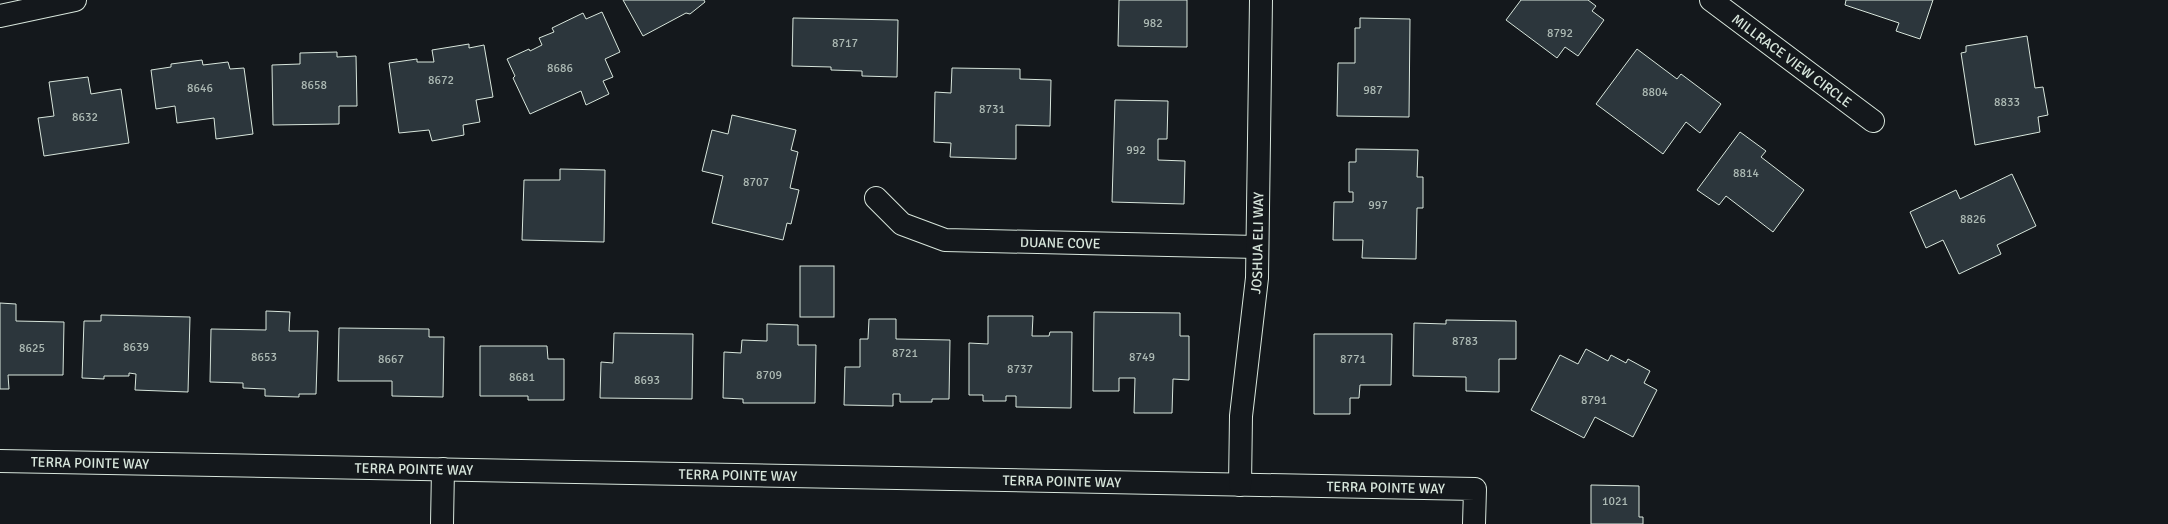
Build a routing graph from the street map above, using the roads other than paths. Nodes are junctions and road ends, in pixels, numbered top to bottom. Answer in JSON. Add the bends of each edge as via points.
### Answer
{"nodes":[{"id":1,"x":75,"y":0,"type":"edge"},
{"id":2,"x":1261,"y":0,"type":"edge"},
{"id":3,"x":1711,"y":0,"type":"edge"},
{"id":4,"x":0,"y":16,"type":"edge"},
{"id":5,"x":1873,"y":121,"type":"dead end"},
{"id":6,"x":876,"y":198,"type":"dead end"},
{"id":7,"x":1257,"y":247,"type":"junction"},
{"id":8,"x":0,"y":461,"type":"edge"},
{"id":9,"x":443,"y":470,"type":"junction"},
{"id":10,"x":1240,"y":485,"type":"junction"},
{"id":11,"x":442,"y":524,"type":"edge"},
{"id":12,"x":1474,"y":524,"type":"edge"}],
"edges":[{"from":1,"to":4,"type":"street"},
{"from":2,"to":7,"type":"street","name":"JOSHUA ELI WAY"},
{"from":3,"to":5,"type":"street","name":"MILLRACE VIEW CIRCLE"},
{"from":6,"to":7,"type":"street","name":"DUANE COVE","via":[[902,224],[945,240]]},
{"from":7,"to":10,"type":"street","name":"JOSHUA ELI WAY","via":[[1257,278],[1241,416]]},
{"from":8,"to":9,"type":"street","name":"TERRA POINTE WAY"},
{"from":9,"to":10,"type":"street","name":"TERRA POINTE WAY"},
{"from":9,"to":11,"type":"street"},
{"from":10,"to":12,"type":"street","name":"TERRA POINTE WAY","via":[[1476,489]]}]}
